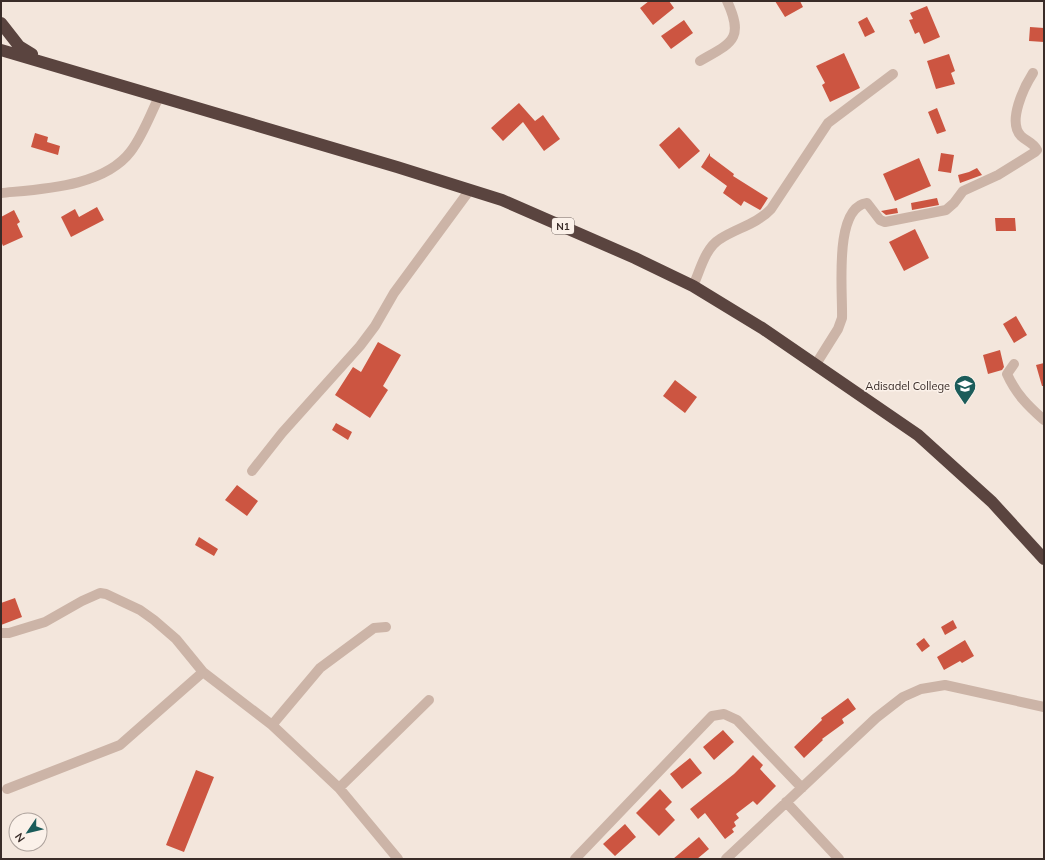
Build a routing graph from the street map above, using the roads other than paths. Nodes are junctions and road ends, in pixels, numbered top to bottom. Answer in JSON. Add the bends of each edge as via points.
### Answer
{"nodes":[{"id":1,"x":727,"y":1,"type":"edge"},
{"id":2,"x":1,"y":23,"type":"edge"},
{"id":3,"x":1,"y":50,"type":"edge"},
{"id":4,"x":41,"y":61,"type":"junction"},
{"id":5,"x":700,"y":61,"type":"dead end"},
{"id":6,"x":1033,"y":73,"type":"dead end"},
{"id":7,"x":893,"y":74,"type":"dead end"},
{"id":8,"x":159,"y":97,"type":"junction"},
{"id":9,"x":470,"y":191,"type":"junction"},
{"id":10,"x":1,"y":193,"type":"edge"},
{"id":11,"x":693,"y":286,"type":"junction"},
{"id":12,"x":816,"y":364,"type":"junction"},
{"id":13,"x":1014,"y":364,"type":"dead end"},
{"id":14,"x":1044,"y":420,"type":"edge"},
{"id":15,"x":252,"y":471,"type":"dead end"},
{"id":16,"x":1044,"y":559,"type":"edge"},
{"id":17,"x":386,"y":627,"type":"dead end"},
{"id":18,"x":1,"y":633,"type":"edge"},
{"id":19,"x":203,"y":672,"type":"junction"},
{"id":20,"x":429,"y":700,"type":"dead end"},
{"id":21,"x":1044,"y":706,"type":"edge"},
{"id":22,"x":272,"y":725,"type":"junction"},
{"id":23,"x":339,"y":788,"type":"junction"},
{"id":24,"x":802,"y":788,"type":"junction"},
{"id":25,"x":7,"y":789,"type":"dead end"},
{"id":26,"x":786,"y":802,"type":"junction"},
{"id":27,"x":398,"y":859,"type":"edge"},
{"id":28,"x":575,"y":859,"type":"edge"},
{"id":29,"x":726,"y":859,"type":"edge"},
{"id":30,"x":839,"y":859,"type":"edge"}],
"edges":[{"from":1,"to":5,"type":"street","via":[[735,20],[734,36],[726,46]]},
{"from":2,"to":4,"type":"highway","via":[[19,46]]},
{"from":3,"to":4,"type":"highway","number":"N1"},
{"from":4,"to":8,"type":"highway","number":"N1"},
{"from":6,"to":12,"type":"street","via":[[1015,116],[1015,126],[1020,136],[1036,146],[1035,152],[998,175],[963,191],[946,210],[885,222],[880,220],[867,203],[855,208],[844,233],[842,318]]},
{"from":7,"to":11,"type":"street","via":[[828,123],[771,209],[758,220],[720,239],[709,250]]},
{"from":8,"to":9,"type":"highway","number":"N1","via":[[398,167]]},
{"from":8,"to":10,"type":"street","via":[[130,152],[110,169],[83,182]]},
{"from":9,"to":11,"type":"highway","number":"N1","via":[[502,200],[550,220]]},
{"from":9,"to":15,"type":"street","via":[[394,292],[375,326],[360,346],[282,433]]},
{"from":11,"to":12,"type":"highway","number":"N1"},
{"from":12,"to":16,"type":"highway","number":"N1","via":[[918,435],[992,502]]},
{"from":13,"to":14,"type":"street","via":[[1007,374],[1012,385],[1022,400]]},
{"from":17,"to":22,"type":"street","via":[[374,628],[320,668]]},
{"from":18,"to":19,"type":"street","via":[[45,622],[87,598],[100,593],[106,594],[140,610],[154,620],[176,640]]},
{"from":19,"to":22,"type":"street"},
{"from":19,"to":25,"type":"street","via":[[120,744]]},
{"from":20,"to":23,"type":"street"},
{"from":21,"to":24,"type":"street","via":[[945,685],[921,689],[903,697],[876,718]]},
{"from":22,"to":23,"type":"street"},
{"from":23,"to":27,"type":"street"},
{"from":24,"to":26,"type":"street"},
{"from":24,"to":28,"type":"street","via":[[737,720],[724,714],[712,716]]},
{"from":26,"to":29,"type":"street"},
{"from":26,"to":30,"type":"street"}]}
